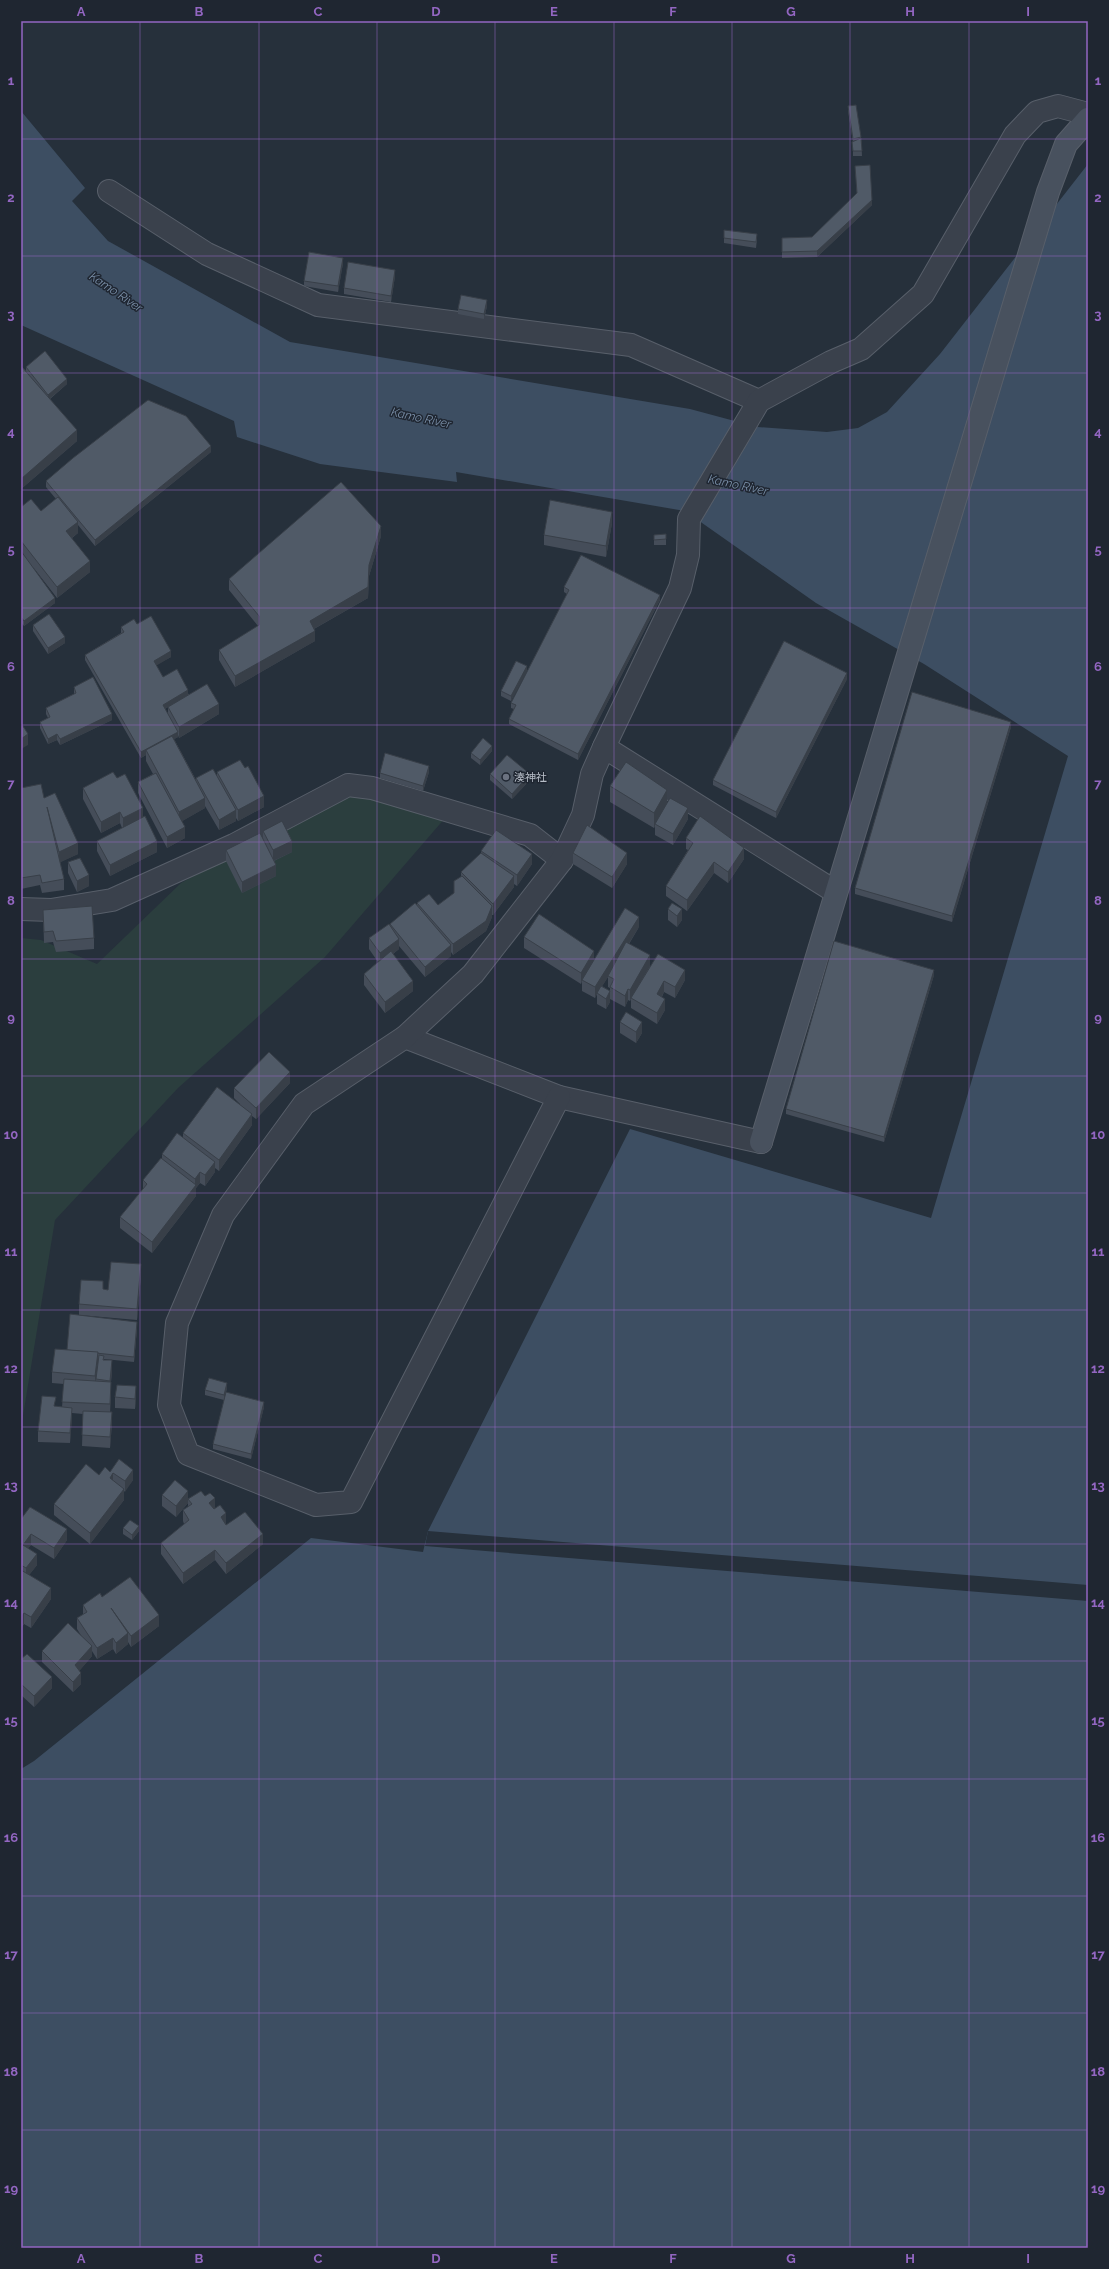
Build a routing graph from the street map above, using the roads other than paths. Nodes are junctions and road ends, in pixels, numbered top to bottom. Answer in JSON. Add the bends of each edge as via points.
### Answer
{"nodes":[{"id":1,"x":1088,"y":114,"type":"edge"},
{"id":2,"x":1088,"y":119,"type":"edge"},
{"id":3,"x":109,"y":191,"type":"dead end"},
{"id":4,"x":759,"y":401,"type":"junction"},
{"id":5,"x":604,"y":747,"type":"junction"},
{"id":6,"x":562,"y":860,"type":"junction"},
{"id":7,"x":834,"y":891,"type":"junction"},
{"id":8,"x":21,"y":909,"type":"edge"},
{"id":9,"x":405,"y":1037,"type":"junction"},
{"id":10,"x":559,"y":1097,"type":"junction"}],
"edges":[{"from":1,"to":4,"type":"street","via":[[1058,106],[1037,112],[1015,134],[923,294],[861,350],[831,362]]},
{"from":2,"to":7,"type":"street","via":[[1066,144],[1048,192]]},
{"from":3,"to":4,"type":"street","via":[[207,254],[318,305],[631,345]]},
{"from":4,"to":5,"type":"street","via":[[689,519],[688,555],[680,588]]},
{"from":5,"to":6,"type":"street","via":[[592,774],[582,815]]},
{"from":5,"to":7,"type":"street"},
{"from":6,"to":8,"type":"street","via":[[530,835],[372,788],[348,785],[234,845],[112,900],[51,910]]},
{"from":6,"to":9,"type":"street","via":[[474,974]]},
{"from":7,"to":10,"type":"street","via":[[761,1142]]},
{"from":9,"to":10,"type":"street"},
{"from":9,"to":10,"type":"street","via":[[304,1104],[223,1215],[177,1323],[169,1405],[188,1454],[316,1506],[351,1502]]}]}
